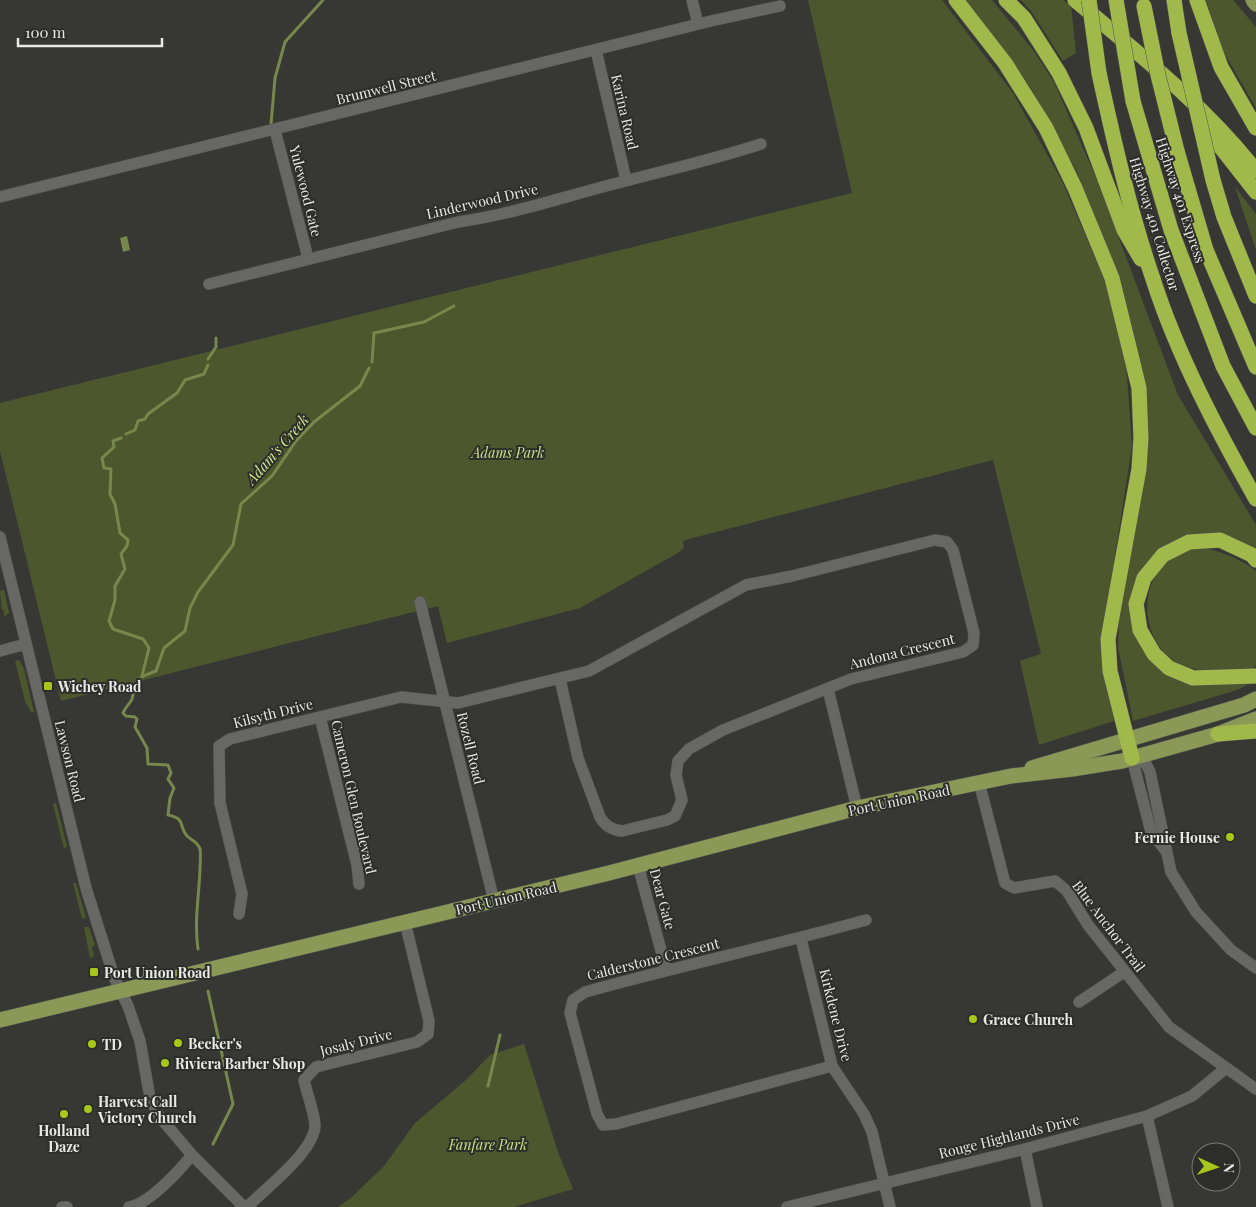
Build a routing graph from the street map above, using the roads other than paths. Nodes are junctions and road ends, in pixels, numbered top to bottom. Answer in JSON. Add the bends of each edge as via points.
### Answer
{"nodes":[{"id":1,"x":692,"y":0,"type":"edge"},
{"id":2,"x":956,"y":0,"type":"edge"},
{"id":3,"x":1006,"y":0,"type":"edge"},
{"id":4,"x":1076,"y":0,"type":"edge"},
{"id":5,"x":1089,"y":0,"type":"edge"},
{"id":6,"x":1116,"y":0,"type":"edge"},
{"id":7,"x":1174,"y":0,"type":"edge"},
{"id":8,"x":1197,"y":0,"type":"edge"},
{"id":9,"x":1253,"y":0,"type":"edge"},
{"id":10,"x":1144,"y":3,"type":"edge"},
{"id":11,"x":1256,"y":4,"type":"edge"},
{"id":12,"x":780,"y":6,"type":"dead end"},
{"id":13,"x":698,"y":24,"type":"junction"},
{"id":14,"x":596,"y":50,"type":"junction"},
{"id":15,"x":1164,"y":76,"type":"junction"},
{"id":16,"x":1256,"y":128,"type":"edge"},
{"id":17,"x":275,"y":130,"type":"junction"},
{"id":18,"x":761,"y":144,"type":"dead end"},
{"id":19,"x":1256,"y":170,"type":"edge"},
{"id":20,"x":626,"y":180,"type":"junction"},
{"id":21,"x":1256,"y":192,"type":"edge"},
{"id":22,"x":0,"y":197,"type":"edge"},
{"id":23,"x":308,"y":258,"type":"junction"},
{"id":24,"x":1153,"y":280,"type":"junction"},
{"id":25,"x":209,"y":284,"type":"dead end"},
{"id":26,"x":1256,"y":296,"type":"edge"},
{"id":27,"x":1256,"y":367,"type":"edge"},
{"id":28,"x":1256,"y":428,"type":"edge"},
{"id":29,"x":1256,"y":499,"type":"edge"},
{"id":30,"x":0,"y":537,"type":"edge"},
{"id":31,"x":1256,"y":560,"type":"edge"},
{"id":32,"x":420,"y":602,"type":"dead end"},
{"id":33,"x":26,"y":644,"type":"junction"},
{"id":34,"x":0,"y":650,"type":"edge"},
{"id":35,"x":1256,"y":676,"type":"edge"},
{"id":36,"x":560,"y":679,"type":"junction"},
{"id":37,"x":828,"y":689,"type":"junction"},
{"id":38,"x":1256,"y":699,"type":"edge"},
{"id":39,"x":445,"y":702,"type":"junction"},
{"id":40,"x":320,"y":716,"type":"junction"},
{"id":41,"x":1256,"y":719,"type":"edge"},
{"id":42,"x":1256,"y":731,"type":"edge"},
{"id":43,"x":1218,"y":734,"type":"junction"},
{"id":44,"x":1126,"y":739,"type":"junction"},
{"id":45,"x":1132,"y":758,"type":"junction"},
{"id":46,"x":1012,"y":776,"type":"junction"},
{"id":47,"x":979,"y":782,"type":"junction"},
{"id":48,"x":857,"y":808,"type":"junction"},
{"id":49,"x":638,"y":865,"type":"junction"},
{"id":50,"x":358,"y":884,"type":"dead end"},
{"id":51,"x":494,"y":901,"type":"junction"},
{"id":52,"x":239,"y":914,"type":"dead end"},
{"id":53,"x":866,"y":920,"type":"dead end"},
{"id":54,"x":405,"y":922,"type":"junction"},
{"id":55,"x":801,"y":938,"type":"junction"},
{"id":56,"x":1256,"y":968,"type":"edge"},
{"id":57,"x":666,"y":969,"type":"junction"},
{"id":58,"x":1124,"y":972,"type":"junction"},
{"id":59,"x":121,"y":990,"type":"junction"},
{"id":60,"x":1079,"y":1002,"type":"dead end"},
{"id":61,"x":0,"y":1020,"type":"edge"},
{"id":62,"x":832,"y":1066,"type":"junction"},
{"id":63,"x":1226,"y":1068,"type":"junction"},
{"id":64,"x":1256,"y":1089,"type":"edge"},
{"id":65,"x":1147,"y":1116,"type":"junction"},
{"id":66,"x":1025,"y":1149,"type":"junction"},
{"id":67,"x":192,"y":1155,"type":"junction"},
{"id":68,"x":884,"y":1183,"type":"junction"},
{"id":69,"x":62,"y":1207,"type":"edge"},
{"id":70,"x":67,"y":1207,"type":"edge"},
{"id":71,"x":129,"y":1207,"type":"edge"},
{"id":72,"x":245,"y":1207,"type":"edge"},
{"id":73,"x":788,"y":1207,"type":"edge"},
{"id":74,"x":890,"y":1207,"type":"edge"},
{"id":75,"x":1037,"y":1207,"type":"edge"},
{"id":76,"x":1168,"y":1207,"type":"edge"}],
"edges":[{"from":1,"to":13,"type":"street"},
{"from":2,"to":44,"type":"highway","via":[[1005,64],[1046,128],[1075,188],[1112,278],[1139,388],[1139,469],[1108,639],[1110,671]]},
{"from":3,"to":24,"type":"highway","via":[[1024,18],[1058,73],[1086,128],[1124,230]]},
{"from":4,"to":15,"type":"highway"},
{"from":5,"to":24,"type":"highway","name":"Highway 401 Collector","bridge":true,"via":[[1098,73],[1114,144]]},
{"from":6,"to":28,"type":"highway","name":"Highway 401 Express","bridge":true,"via":[[1134,101],[1171,230],[1224,366]]},
{"from":7,"to":26,"type":"highway","bridge":true,"via":[[1213,180],[1224,217]]},
{"from":8,"to":16,"type":"highway","via":[[1221,67]]},
{"from":9,"to":11,"type":"main road"},
{"from":10,"to":27,"type":"highway","name":"Highway 401 Express","bridge":true,"via":[[1177,151],[1206,250]]},
{"from":12,"to":13,"type":"street","name":"Brumwell Street"},
{"from":13,"to":14,"type":"street","name":"Brumwell Street"},
{"from":14,"to":17,"type":"street","name":"Brumwell Street"},
{"from":14,"to":20,"type":"street","name":"Karina Road"},
{"from":15,"to":19,"type":"highway","via":[[1230,139]]},
{"from":15,"to":21,"type":"highway"},
{"from":17,"to":22,"type":"street","name":"Brumwell Street"},
{"from":17,"to":23,"type":"street","name":"Yulewood Gate"},
{"from":18,"to":20,"type":"street","name":"Linderwood Drive","via":[[711,160]]},
{"from":20,"to":23,"type":"street","name":"Linderwood Drive","via":[[485,218]]},
{"from":23,"to":25,"type":"street","name":"Linderwood Drive"},
{"from":24,"to":29,"type":"highway","name":"Highway 401 Collector","via":[[1216,429]]},
{"from":30,"to":33,"type":"street","name":"Lawson Road"},
{"from":31,"to":35,"type":"highway","via":[[1220,540],[1189,542],[1164,555],[1144,578],[1136,604],[1140,630],[1154,654],[1169,668],[1194,678]]},
{"from":32,"to":39,"type":"street","name":"Rozell Road"},
{"from":33,"to":34,"type":"street"},
{"from":33,"to":59,"type":"street","name":"Lawson Road","via":[[86,888]]},
{"from":36,"to":37,"type":"street","name":"Andona Crescent","via":[[578,758],[600,818],[615,830],[622,831],[675,816],[682,800],[676,775],[678,761],[689,749],[723,730]]},
{"from":36,"to":37,"type":"street","name":"Andona Crescent","via":[[594,670],[746,585],[935,540],[947,542],[954,550],[974,633],[973,645],[963,652],[850,679]]},
{"from":36,"to":39,"type":"street","name":"Andona Crescent","via":[[458,703]]},
{"from":37,"to":48,"type":"street"},
{"from":38,"to":44,"type":"main road","name":"Port Union Road"},
{"from":39,"to":40,"type":"street","name":"Kilsyth Drive","via":[[401,696]]},
{"from":39,"to":51,"type":"street","name":"Rozell Road"},
{"from":40,"to":50,"type":"street","name":"Cameron Glen Boulevard","via":[[357,865]]},
{"from":40,"to":52,"type":"street","name":"Kilsyth Drive","via":[[230,739],[219,746],[220,803],[242,894]]},
{"from":41,"to":43,"type":"main road","name":"Port Union Road"},
{"from":42,"to":43,"type":"highway"},
{"from":43,"to":45,"type":"main road","name":"Port Union Road"},
{"from":44,"to":45,"type":"highway"},
{"from":44,"to":46,"type":"main road","name":"Port Union Road","via":[[1055,759]]},
{"from":45,"to":46,"type":"main road","name":"Port Union Road","via":[[1072,770]]},
{"from":45,"to":56,"type":"street","via":[[1151,832],[1166,851],[1171,872],[1196,912],[1231,950]]},
{"from":46,"to":47,"type":"main road","name":"Port Union Road"},
{"from":47,"to":48,"type":"main road","name":"Port Union Road"},
{"from":47,"to":58,"type":"street","name":"Blue Anchor Trail","via":[[1004,883],[1014,888],[1055,882],[1067,891]]},
{"from":48,"to":49,"type":"main road","name":"Port Union Road"},
{"from":49,"to":51,"type":"main road","name":"Port Union Road"},
{"from":49,"to":57,"type":"street","name":"Dear Gate"},
{"from":51,"to":54,"type":"main road","name":"Port Union Road"},
{"from":53,"to":55,"type":"street","name":"Calderstone Crescent"},
{"from":54,"to":59,"type":"main road","name":"Port Union Road"},
{"from":54,"to":72,"type":"street","name":"Josaly Drive","via":[[429,1021],[428,1034],[417,1042],[316,1067],[304,1080],[315,1124],[314,1138]]},
{"from":55,"to":57,"type":"street","name":"Calderstone Crescent"},
{"from":55,"to":62,"type":"street","name":"Kirkdene Drive"},
{"from":57,"to":62,"type":"street","name":"Calderstone Crescent","via":[[584,992],[573,1000],[570,1013],[597,1114],[603,1124],[616,1124]]},
{"from":58,"to":60,"type":"street"},
{"from":58,"to":63,"type":"street","name":"Blue Anchor Trail","via":[[1169,1027]]},
{"from":59,"to":61,"type":"main road","name":"Port Union Road"},
{"from":59,"to":67,"type":"street","name":"Lawson Road","via":[[140,1041],[150,1098],[159,1116]]},
{"from":62,"to":68,"type":"street","name":"Kirkdene Drive","via":[[864,1114],[872,1132]]},
{"from":63,"to":64,"type":"street","name":"Blue Anchor Trail"},
{"from":63,"to":65,"type":"street","name":"Rouge Highlands Drive","via":[[1192,1096]]},
{"from":65,"to":66,"type":"street","name":"Rouge Highlands Drive"},
{"from":65,"to":76,"type":"street"},
{"from":66,"to":68,"type":"street","name":"Rouge Highlands Drive"},
{"from":66,"to":75,"type":"street"},
{"from":67,"to":71,"type":"street","via":[[158,1190]]},
{"from":67,"to":72,"type":"street","name":"Lawson Road"},
{"from":68,"to":73,"type":"street","name":"Rouge Highlands Drive"},
{"from":68,"to":74,"type":"street","name":"Kirkdene Drive"},
{"from":69,"to":70,"type":"street"}]}
